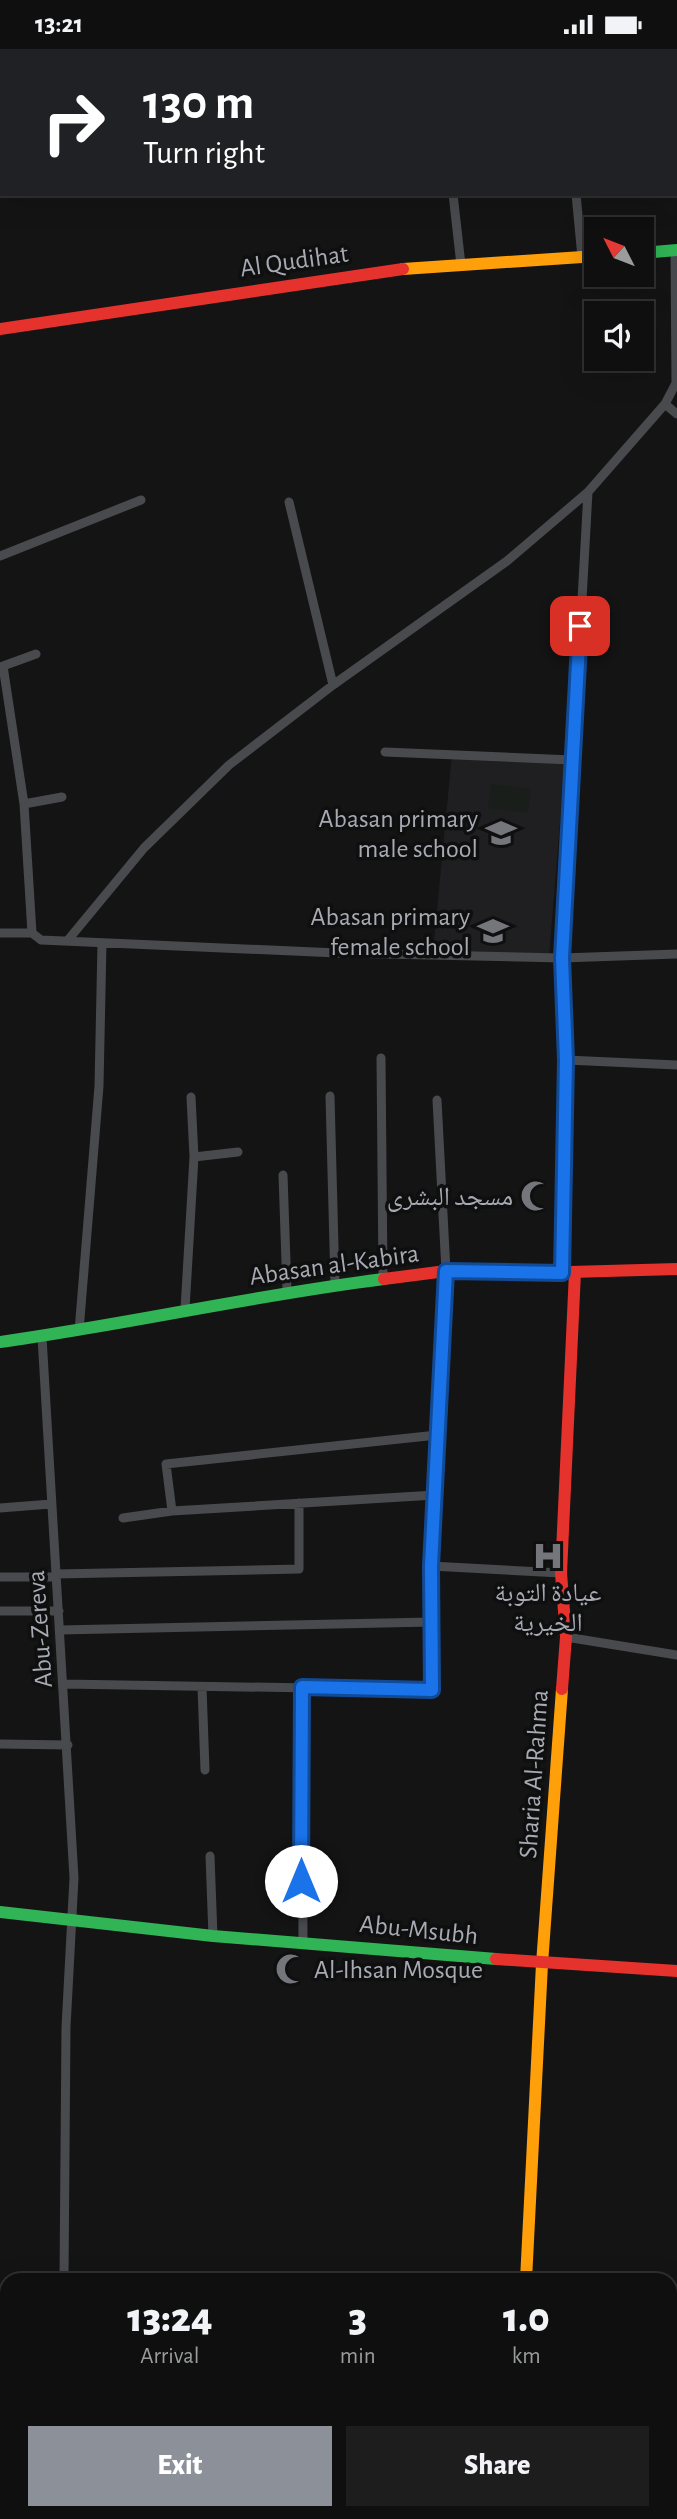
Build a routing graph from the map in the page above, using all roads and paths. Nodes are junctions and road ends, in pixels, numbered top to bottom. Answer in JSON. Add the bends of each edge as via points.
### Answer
{"nodes":[{"id":1,"x":453,"y":196,"type":"edge"},
{"id":2,"x":576,"y":196,"type":"edge"},
{"id":3,"x":676,"y":250,"type":"edge"},
{"id":4,"x":654,"y":252,"type":"edge"},
{"id":5,"x":582,"y":257,"type":"joint"},
{"id":6,"x":461,"y":265,"type":"junction"},
{"id":7,"x":0,"y":329,"type":"edge"},
{"id":8,"x":665,"y":404,"type":"junction"},
{"id":9,"x":677,"y":414,"type":"edge"},
{"id":10,"x":588,"y":492,"type":"junction"},
{"id":11,"x":141,"y":500,"type":"dead end"},
{"id":12,"x":289,"y":502,"type":"dead end"},
{"id":13,"x":0,"y":556,"type":"edge"},
{"id":14,"x":36,"y":654,"type":"dead end"},
{"id":15,"x":333,"y":685,"type":"junction"},
{"id":16,"x":385,"y":752,"type":"dead end"},
{"id":17,"x":572,"y":760,"type":"junction"},
{"id":18,"x":62,"y":797,"type":"dead end"},
{"id":19,"x":24,"y":804,"type":"junction"},
{"id":20,"x":0,"y":933,"type":"edge"},
{"id":21,"x":32,"y":933,"type":"junction"},
{"id":22,"x":68,"y":940,"type":"junction"},
{"id":23,"x":102,"y":943,"type":"junction"},
{"id":24,"x":677,"y":954,"type":"edge"},
{"id":25,"x":562,"y":958,"type":"junction"},
{"id":26,"x":381,"y":1058,"type":"dead end"},
{"id":27,"x":566,"y":1060,"type":"junction"},
{"id":28,"x":677,"y":1065,"type":"edge"},
{"id":29,"x":330,"y":1095,"type":"dead end"},
{"id":30,"x":191,"y":1097,"type":"dead end"},
{"id":31,"x":437,"y":1100,"type":"dead end"},
{"id":32,"x":238,"y":1152,"type":"dead end"},
{"id":33,"x":194,"y":1157,"type":"junction"},
{"id":34,"x":283,"y":1175,"type":"dead end"},
{"id":35,"x":677,"y":1269,"type":"edge"},
{"id":36,"x":446,"y":1271,"type":"junction"},
{"id":37,"x":575,"y":1272,"type":"junction"},
{"id":38,"x":562,"y":1273,"type":"junction"},
{"id":39,"x":383,"y":1278,"type":"junction"},
{"id":40,"x":335,"y":1284,"type":"junction"},
{"id":41,"x":288,"y":1291,"type":"junction"},
{"id":42,"x":185,"y":1309,"type":"junction"},
{"id":43,"x":79,"y":1331,"type":"junction"},
{"id":44,"x":42,"y":1337,"type":"junction"},
{"id":45,"x":0,"y":1342,"type":"edge"},
{"id":46,"x":437,"y":1435,"type":"junction"},
{"id":47,"x":435,"y":1495,"type":"junction"},
{"id":48,"x":51,"y":1503,"type":"junction"},
{"id":49,"x":299,"y":1503,"type":"junction"},
{"id":50,"x":0,"y":1508,"type":"edge"},
{"id":51,"x":172,"y":1511,"type":"junction"},
{"id":52,"x":123,"y":1518,"type":"dead end"},
{"id":53,"x":431,"y":1566,"type":"junction"},
{"id":54,"x":561,"y":1573,"type":"junction"},
{"id":55,"x":56,"y":1576,"type":"junction"},
{"id":56,"x":0,"y":1577,"type":"edge"},
{"id":57,"x":0,"y":1611,"type":"edge"},
{"id":58,"x":59,"y":1611,"type":"junction"},
{"id":59,"x":431,"y":1622,"type":"junction"},
{"id":60,"x":60,"y":1630,"type":"junction"},
{"id":61,"x":566,"y":1637,"type":"junction"},
{"id":62,"x":677,"y":1655,"type":"edge"},
{"id":63,"x":64,"y":1684,"type":"junction"},
{"id":64,"x":202,"y":1687,"type":"junction"},
{"id":65,"x":302,"y":1687,"type":"junction"},
{"id":66,"x":0,"y":1744,"type":"edge"},
{"id":67,"x":68,"y":1745,"type":"junction"},
{"id":68,"x":205,"y":1770,"type":"dead end"},
{"id":69,"x":210,"y":1856,"type":"dead end"},
{"id":70,"x":0,"y":1912,"type":"edge"},
{"id":71,"x":74,"y":1919,"type":"junction"},
{"id":72,"x":213,"y":1936,"type":"junction"},
{"id":73,"x":303,"y":1941,"type":"junction"},
{"id":74,"x":542,"y":1964,"type":"junction"},
{"id":75,"x":677,"y":1971,"type":"edge"},
{"id":76,"x":64,"y":2273,"type":"edge"},
{"id":77,"x":526,"y":2273,"type":"edge"}],
"edges":[{"from":1,"to":6,"type":"street"},
{"from":2,"to":5,"type":"street"},
{"from":3,"to":4,"type":"street"},
{"from":3,"to":8,"type":"street","via":[[676,383]]},
{"from":5,"to":6,"type":"street","name":"Al Qudihat"},
{"from":6,"to":7,"type":"street","name":"Al Qudihat","via":[[376,271]]},
{"from":8,"to":9,"type":"street"},
{"from":8,"to":10,"type":"street"},
{"from":10,"to":15,"type":"street","via":[[507,561]]},
{"from":10,"to":17,"type":"street"},
{"from":11,"to":13,"type":"street"},
{"from":12,"to":15,"type":"street"},
{"from":14,"to":19,"type":"street","via":[[3,666]]},
{"from":15,"to":22,"type":"street","via":[[229,765],[181,809]]},
{"from":16,"to":17,"type":"street"},
{"from":17,"to":25,"type":"street"},
{"from":18,"to":19,"type":"street"},
{"from":19,"to":21,"type":"street"},
{"from":20,"to":21,"type":"street"},
{"from":21,"to":22,"type":"street","via":[[41,940]]},
{"from":22,"to":23,"type":"street"},
{"from":23,"to":25,"type":"street"},
{"from":23,"to":43,"type":"street","via":[[99,1086]]},
{"from":24,"to":25,"type":"street"},
{"from":25,"to":27,"type":"street"},
{"from":26,"to":39,"type":"street"},
{"from":27,"to":28,"type":"street"},
{"from":27,"to":38,"type":"street"},
{"from":29,"to":40,"type":"street"},
{"from":30,"to":33,"type":"street"},
{"from":31,"to":36,"type":"street"},
{"from":32,"to":33,"type":"street"},
{"from":33,"to":42,"type":"street"},
{"from":34,"to":41,"type":"street"},
{"from":35,"to":37,"type":"street","name":"Abasan al-Kabira"},
{"from":36,"to":38,"type":"street","name":"Abasan al-Kabira"},
{"from":36,"to":39,"type":"street","name":"Abasan al-Kabira"},
{"from":36,"to":46,"type":"street"},
{"from":37,"to":38,"type":"street","name":"Abasan al-Kabira"},
{"from":37,"to":54,"type":"street","name":"Sharia Al-Rahma"},
{"from":39,"to":40,"type":"street","name":"Abasan al-Kabira"},
{"from":40,"to":41,"type":"street","name":"Abasan al-Kabira"},
{"from":41,"to":42,"type":"street","name":"Abasan al-Kabira"},
{"from":42,"to":43,"type":"street","name":"Abasan al-Kabira"},
{"from":43,"to":44,"type":"street","name":"Abasan al-Kabira"},
{"from":44,"to":45,"type":"street","name":"Abasan al-Kabira"},
{"from":44,"to":48,"type":"street","name":"Abu-Zereva"},
{"from":46,"to":47,"type":"street"},
{"from":46,"to":51,"type":"street","via":[[166,1464]]},
{"from":47,"to":49,"type":"street"},
{"from":47,"to":53,"type":"street"},
{"from":48,"to":50,"type":"street"},
{"from":48,"to":55,"type":"street","name":"Abu-Zereva"},
{"from":49,"to":51,"type":"street"},
{"from":49,"to":55,"type":"street","via":[[299,1569]]},
{"from":51,"to":52,"type":"street"},
{"from":53,"to":54,"type":"street"},
{"from":53,"to":59,"type":"street"},
{"from":54,"to":61,"type":"street","name":"Sharia Al-Rahma"},
{"from":55,"to":56,"type":"street"},
{"from":55,"to":58,"type":"street","name":"Abu-Zereva"},
{"from":57,"to":58,"type":"street"},
{"from":58,"to":60,"type":"street","name":"Abu-Zereva"},
{"from":59,"to":60,"type":"street"},
{"from":59,"to":65,"type":"street","via":[[432,1690]]},
{"from":60,"to":63,"type":"street","name":"Abu-Zereva"},
{"from":61,"to":62,"type":"street"},
{"from":61,"to":74,"type":"street","name":"Sharia Al-Rahma"},
{"from":63,"to":64,"type":"street"},
{"from":63,"to":67,"type":"street","name":"Abu-Zereva"},
{"from":64,"to":65,"type":"street"},
{"from":64,"to":68,"type":"street"},
{"from":65,"to":73,"type":"street"},
{"from":66,"to":67,"type":"street"},
{"from":67,"to":71,"type":"street","name":"Abu-Zereva"},
{"from":69,"to":72,"type":"street"},
{"from":70,"to":71,"type":"street","name":"Abu-Msubh"},
{"from":71,"to":72,"type":"street","name":"Abu-Msubh"},
{"from":71,"to":76,"type":"street","name":"Abu-Zereva","via":[[66,2027]]},
{"from":72,"to":73,"type":"street","name":"Abu-Msubh"},
{"from":73,"to":74,"type":"street","name":"Abu-Msubh"},
{"from":74,"to":75,"type":"street","name":"Abu-Msubh"},
{"from":74,"to":77,"type":"street","name":"Sharia Al-Rahma"}]}
